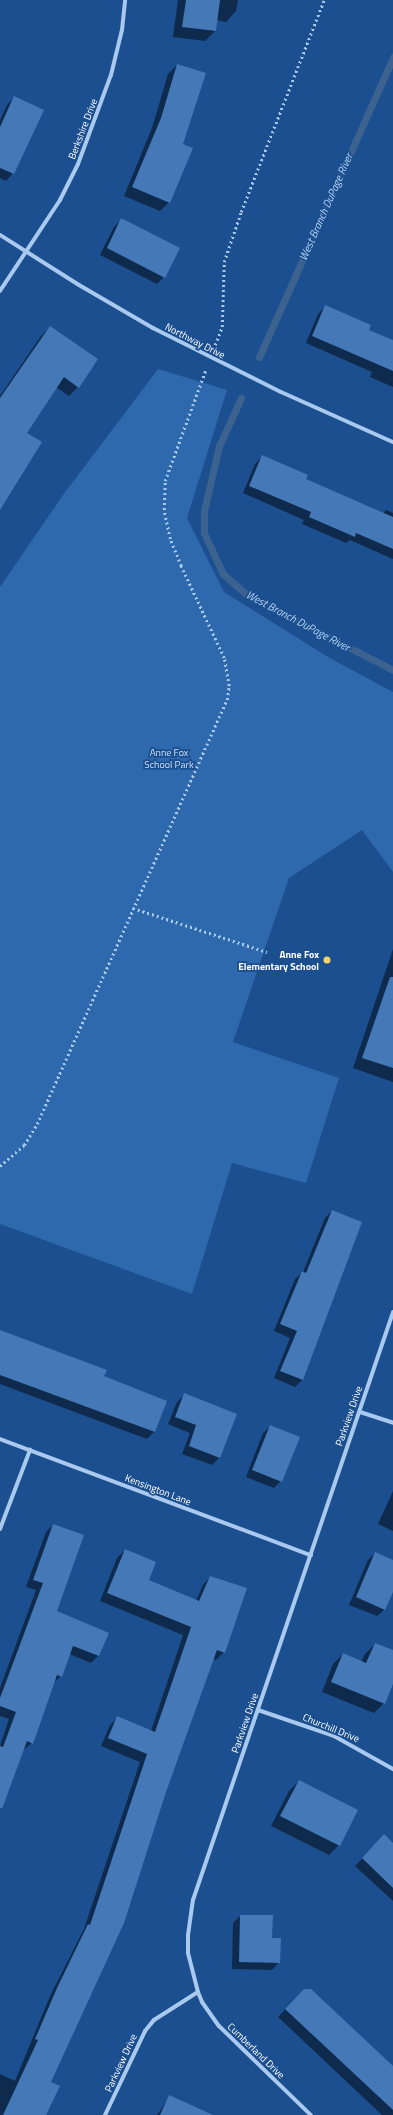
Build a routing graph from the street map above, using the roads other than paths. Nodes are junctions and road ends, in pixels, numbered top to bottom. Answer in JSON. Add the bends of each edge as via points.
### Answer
{"nodes":[{"id":1,"x":125,"y":0,"type":"edge"},
{"id":2,"x":0,"y":235,"type":"edge"},
{"id":3,"x":27,"y":253,"type":"junction"},
{"id":4,"x":0,"y":290,"type":"edge"},
{"id":5,"x":393,"y":442,"type":"edge"},
{"id":6,"x":393,"y":1312,"type":"edge"},
{"id":7,"x":360,"y":1412,"type":"junction"},
{"id":8,"x":393,"y":1423,"type":"edge"},
{"id":9,"x":0,"y":1439,"type":"edge"},
{"id":10,"x":30,"y":1450,"type":"junction"},
{"id":11,"x":0,"y":1529,"type":"edge"},
{"id":12,"x":311,"y":1555,"type":"junction"},
{"id":13,"x":258,"y":1710,"type":"junction"},
{"id":14,"x":393,"y":1769,"type":"edge"},
{"id":15,"x":198,"y":1992,"type":"junction"},
{"id":16,"x":106,"y":2115,"type":"edge"},
{"id":17,"x":310,"y":2115,"type":"edge"}],
"edges":[{"from":1,"to":3,"type":"street","name":"Berkshire Drive","via":[[122,30],[111,75],[95,122],[60,200]]},
{"from":2,"to":3,"type":"street","name":"Northway Drive"},
{"from":3,"to":4,"type":"street","name":"Berkshire Drive"},
{"from":3,"to":5,"type":"street","name":"Northway Drive","via":[[210,358]]},
{"from":6,"to":7,"type":"street","name":"Parkview Drive"},
{"from":7,"to":8,"type":"street"},
{"from":7,"to":12,"type":"street","name":"Parkview Drive"},
{"from":9,"to":10,"type":"street","name":"Kensington Lane"},
{"from":10,"to":11,"type":"street"},
{"from":10,"to":12,"type":"street","name":"Kensington Lane"},
{"from":12,"to":13,"type":"street","name":"Parkview Drive"},
{"from":13,"to":14,"type":"street","name":"Churchill Drive","via":[[334,1736]]},
{"from":13,"to":15,"type":"street","name":"Parkview Drive","via":[[190,1916],[188,1954]]},
{"from":15,"to":16,"type":"street","name":"Parkview Drive","via":[[154,2020],[145,2030]]},
{"from":15,"to":17,"type":"street","name":"Cumberland Drive","via":[[219,2026]]}]}
